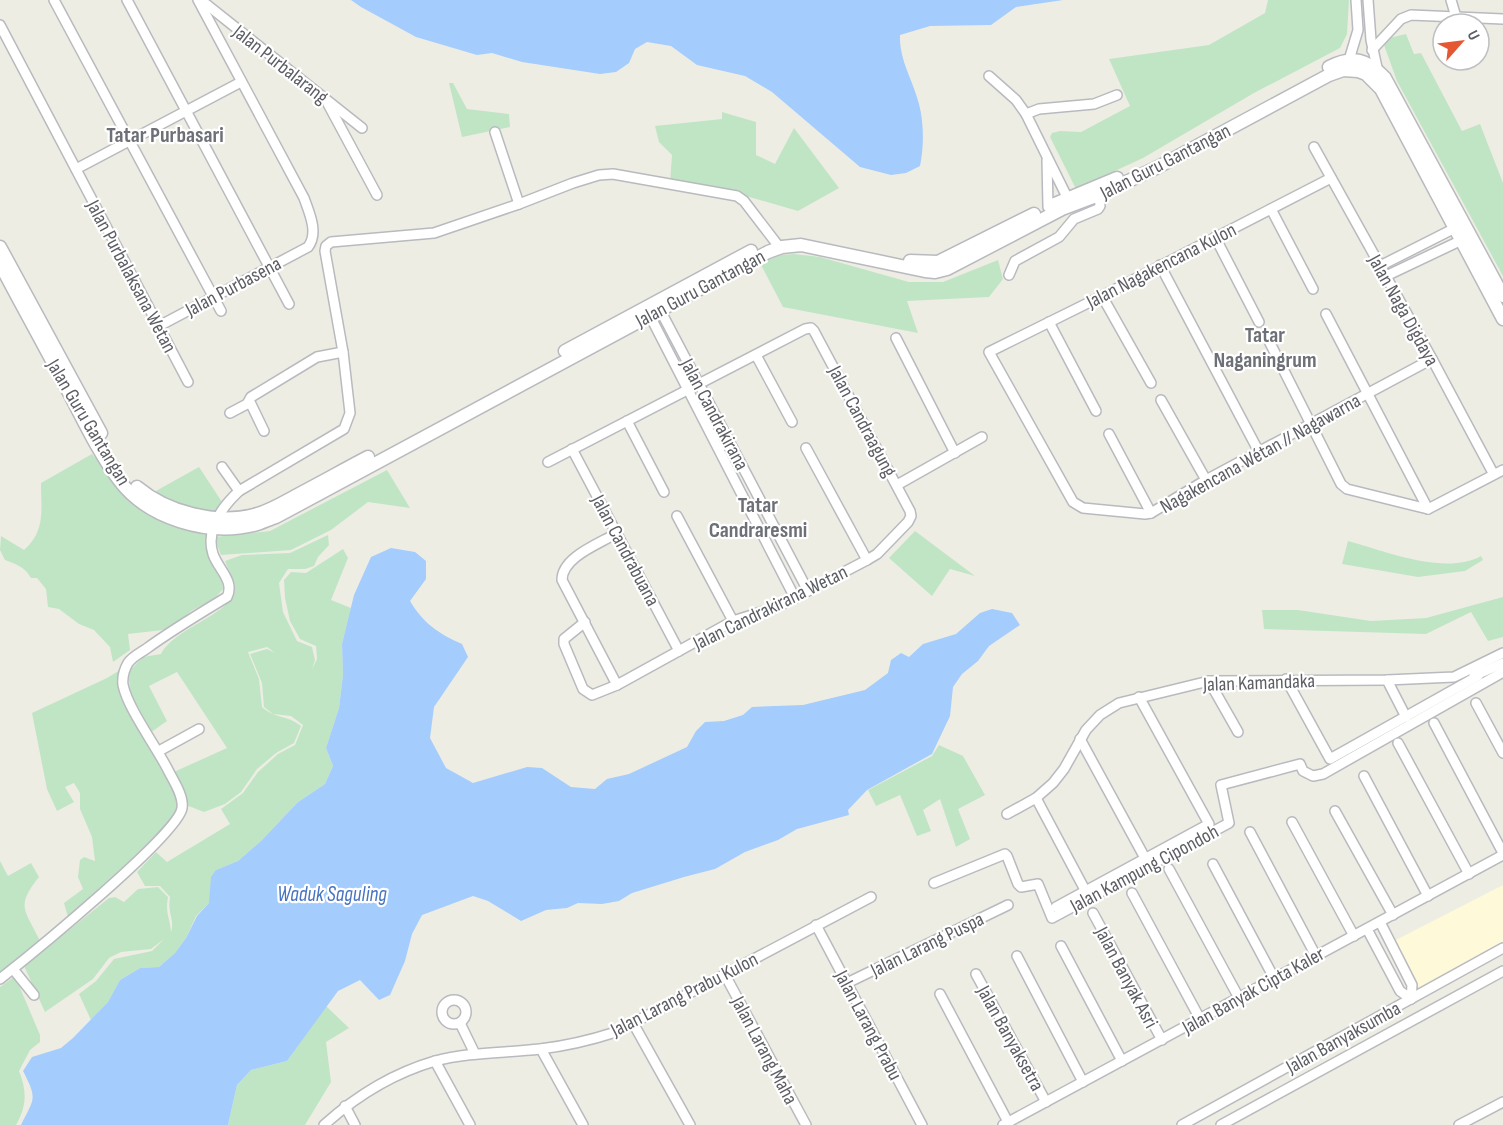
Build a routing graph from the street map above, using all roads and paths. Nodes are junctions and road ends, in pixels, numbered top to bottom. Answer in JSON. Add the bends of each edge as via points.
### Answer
{"nodes":[{"id":1,"x":54,"y":0,"type":"edge"},
{"id":2,"x":127,"y":0,"type":"edge"},
{"id":3,"x":199,"y":0,"type":"edge"},
{"id":4,"x":1356,"y":0,"type":"edge"},
{"id":5,"x":1368,"y":0,"type":"edge"},
{"id":6,"x":1431,"y":15,"type":"edge"},
{"id":7,"x":0,"y":25,"type":"edge"},
{"id":8,"x":1372,"y":50,"type":"junction"},
{"id":9,"x":1349,"y":65,"type":"junction"},
{"id":10,"x":989,"y":76,"type":"dead end"},
{"id":11,"x":1377,"y":77,"type":"junction"},
{"id":12,"x":241,"y":82,"type":"junction"},
{"id":13,"x":1117,"y":95,"type":"dead end"},
{"id":14,"x":326,"y":99,"type":"junction"},
{"id":15,"x":186,"y":111,"type":"junction"},
{"id":16,"x":1026,"y":114,"type":"junction"},
{"id":17,"x":362,"y":128,"type":"dead end"},
{"id":18,"x":495,"y":132,"type":"dead end"},
{"id":19,"x":130,"y":141,"type":"junction"},
{"id":20,"x":1314,"y":147,"type":"dead end"},
{"id":21,"x":1047,"y":158,"type":"junction"},
{"id":22,"x":76,"y":169,"type":"junction"},
{"id":23,"x":1331,"y":178,"type":"junction"},
{"id":24,"x":377,"y":195,"type":"dead end"},
{"id":25,"x":1099,"y":195,"type":"junction"},
{"id":26,"x":1067,"y":197,"type":"junction"},
{"id":27,"x":519,"y":204,"type":"junction"},
{"id":28,"x":1048,"y":207,"type":"junction"},
{"id":29,"x":1270,"y":209,"type":"junction"},
{"id":30,"x":1459,"y":226,"type":"junction"},
{"id":31,"x":1215,"y":237,"type":"junction"},
{"id":32,"x":1466,"y":238,"type":"junction"},
{"id":33,"x":777,"y":244,"type":"junction"},
{"id":34,"x":0,"y":247,"type":"edge"},
{"id":35,"x":0,"y":264,"type":"edge"},
{"id":36,"x":1160,"y":265,"type":"junction"},
{"id":37,"x":1380,"y":266,"type":"junction"},
{"id":38,"x":269,"y":267,"type":"junction"},
{"id":39,"x":1009,"y":275,"type":"dead end"},
{"id":40,"x":1386,"y":276,"type":"junction"},
{"id":41,"x":1313,"y":289,"type":"dead end"},
{"id":42,"x":1102,"y":296,"type":"junction"},
{"id":43,"x":1503,"y":296,"type":"edge"},
{"id":44,"x":214,"y":297,"type":"junction"},
{"id":45,"x":289,"y":304,"type":"dead end"},
{"id":46,"x":653,"y":308,"type":"junction"},
{"id":47,"x":221,"y":311,"type":"dead end"},
{"id":48,"x":1326,"y":314,"type":"dead end"},
{"id":49,"x":1503,"y":319,"type":"edge"},
{"id":50,"x":1049,"y":322,"type":"junction"},
{"id":51,"x":1259,"y":322,"type":"dead end"},
{"id":52,"x":159,"y":326,"type":"junction"},
{"id":53,"x":896,"y":338,"type":"dead end"},
{"id":54,"x":1270,"y":343,"type":"dead end"},
{"id":55,"x":343,"y":352,"type":"junction"},
{"id":56,"x":989,"y":352,"type":"joint"},
{"id":57,"x":756,"y":355,"type":"junction"},
{"id":58,"x":1432,"y":359,"type":"junction"},
{"id":59,"x":188,"y":382,"type":"dead end"},
{"id":60,"x":1151,"y":383,"type":"dead end"},
{"id":61,"x":699,"y":384,"type":"junction"},
{"id":62,"x":688,"y":390,"type":"junction"},
{"id":63,"x":1368,"y":394,"type":"junction"},
{"id":64,"x":1161,"y":400,"type":"dead end"},
{"id":65,"x":250,"y":402,"type":"junction"},
{"id":66,"x":1096,"y":411,"type":"dead end"},
{"id":67,"x":230,"y":413,"type":"dead end"},
{"id":68,"x":627,"y":421,"type":"junction"},
{"id":69,"x":792,"y":422,"type":"dead end"},
{"id":70,"x":1312,"y":424,"type":"junction"},
{"id":71,"x":264,"y":431,"type":"dead end"},
{"id":72,"x":1109,"y":434,"type":"dead end"},
{"id":73,"x":982,"y":437,"type":"dead end"},
{"id":74,"x":807,"y":448,"type":"dead end"},
{"id":75,"x":572,"y":449,"type":"junction"},
{"id":76,"x":1259,"y":452,"type":"junction"},
{"id":77,"x":955,"y":453,"type":"junction"},
{"id":78,"x":548,"y":462,"type":"dead end"},
{"id":79,"x":743,"y":465,"type":"junction"},
{"id":80,"x":222,"y":467,"type":"dead end"},
{"id":81,"x":1503,"y":470,"type":"edge"},
{"id":82,"x":731,"y":471,"type":"junction"},
{"id":83,"x":1493,"y":473,"type":"junction"},
{"id":84,"x":1206,"y":480,"type":"junction"},
{"id":85,"x":897,"y":485,"type":"junction"},
{"id":86,"x":239,"y":491,"type":"junction"},
{"id":87,"x":664,"y":492,"type":"dead end"},
{"id":88,"x":1428,"y":508,"type":"junction"},
{"id":89,"x":1151,"y":513,"type":"junction"},
{"id":90,"x":677,"y":516,"type":"dead end"},
{"id":91,"x":911,"y":516,"type":"joint"},
{"id":92,"x":215,"y":522,"type":"junction"},
{"id":93,"x":617,"y":533,"type":"junction"},
{"id":94,"x":867,"y":560,"type":"junction"},
{"id":95,"x":808,"y":591,"type":"junction"},
{"id":96,"x":795,"y":598,"type":"junction"},
{"id":97,"x":733,"y":621,"type":"junction"},
{"id":98,"x":585,"y":622,"type":"junction"},
{"id":99,"x":679,"y":651,"type":"junction"},
{"id":100,"x":1503,"y":652,"type":"edge"},
{"id":101,"x":1503,"y":663,"type":"edge"},
{"id":102,"x":1503,"y":672,"type":"edge"},
{"id":103,"x":1478,"y":676,"type":"junction"},
{"id":104,"x":1454,"y":677,"type":"junction"},
{"id":105,"x":1286,"y":679,"type":"junction"},
{"id":106,"x":1387,"y":680,"type":"junction"},
{"id":107,"x":1209,"y":681,"type":"junction"},
{"id":108,"x":618,"y":685,"type":"junction"},
{"id":109,"x":1139,"y":697,"type":"junction"},
{"id":110,"x":1476,"y":703,"type":"dead end"},
{"id":111,"x":1406,"y":717,"type":"junction"},
{"id":112,"x":1434,"y":723,"type":"dead end"},
{"id":113,"x":199,"y":729,"type":"dead end"},
{"id":114,"x":1238,"y":732,"type":"dead end"},
{"id":115,"x":1080,"y":739,"type":"junction"},
{"id":116,"x":1398,"y":743,"type":"dead end"},
{"id":117,"x":159,"y":752,"type":"junction"},
{"id":118,"x":1503,"y":753,"type":"edge"},
{"id":119,"x":1364,"y":776,"type":"dead end"},
{"id":120,"x":1036,"y":798,"type":"junction"},
{"id":121,"x":1335,"y":811,"type":"dead end"},
{"id":122,"x":1007,"y":814,"type":"dead end"},
{"id":123,"x":1292,"y":822,"type":"dead end"},
{"id":124,"x":1250,"y":832,"type":"dead end"},
{"id":125,"x":1503,"y":854,"type":"edge"},
{"id":126,"x":1144,"y":858,"type":"junction"},
{"id":127,"x":1213,"y":864,"type":"dead end"},
{"id":128,"x":1169,"y":869,"type":"dead end"},
{"id":129,"x":1468,"y":874,"type":"junction"},
{"id":130,"x":934,"y":883,"type":"dead end"},
{"id":131,"x":1085,"y":890,"type":"junction"},
{"id":132,"x":1132,"y":893,"type":"dead end"},
{"id":133,"x":1428,"y":896,"type":"junction"},
{"id":134,"x":871,"y":897,"type":"dead end"},
{"id":135,"x":1008,"y":905,"type":"dead end"},
{"id":136,"x":1056,"y":907,"type":"dead end"},
{"id":137,"x":1093,"y":913,"type":"dead end"},
{"id":138,"x":1393,"y":915,"type":"junction"},
{"id":139,"x":1380,"y":922,"type":"junction"},
{"id":140,"x":816,"y":925,"type":"junction"},
{"id":141,"x":1367,"y":929,"type":"junction"},
{"id":142,"x":1354,"y":936,"type":"junction"},
{"id":143,"x":1061,"y":946,"type":"dead end"},
{"id":144,"x":1503,"y":948,"type":"edge"},
{"id":145,"x":1017,"y":956,"type":"dead end"},
{"id":146,"x":1316,"y":956,"type":"junction"},
{"id":147,"x":13,"y":969,"type":"junction"},
{"id":148,"x":1503,"y":971,"type":"edge"},
{"id":149,"x":976,"y":974,"type":"dead end"},
{"id":150,"x":725,"y":975,"type":"junction"},
{"id":151,"x":1274,"y":978,"type":"junction"},
{"id":152,"x":0,"y":979,"type":"edge"},
{"id":153,"x":847,"y":983,"type":"junction"},
{"id":154,"x":940,"y":994,"type":"dead end"},
{"id":155,"x":34,"y":995,"type":"dead end"},
{"id":156,"x":1239,"y":998,"type":"junction"},
{"id":157,"x":1411,"y":999,"type":"junction"},
{"id":158,"x":1200,"y":1019,"type":"junction"},
{"id":159,"x":460,"y":1023,"type":"dead end"},
{"id":160,"x":633,"y":1023,"type":"junction"},
{"id":161,"x":1162,"y":1040,"type":"junction"},
{"id":162,"x":541,"y":1048,"type":"junction"},
{"id":163,"x":476,"y":1054,"type":"junction"},
{"id":164,"x":435,"y":1061,"type":"junction"},
{"id":165,"x":1122,"y":1061,"type":"junction"},
{"id":166,"x":1083,"y":1082,"type":"junction"},
{"id":167,"x":1503,"y":1101,"type":"edge"},
{"id":168,"x":1046,"y":1102,"type":"junction"},
{"id":169,"x":345,"y":1106,"type":"junction"},
{"id":170,"x":1474,"y":1121,"type":"edge"},
{"id":171,"x":1005,"y":1124,"type":"edge"},
{"id":172,"x":324,"y":1125,"type":"edge"},
{"id":173,"x":355,"y":1125,"type":"edge"},
{"id":174,"x":470,"y":1125,"type":"edge"},
{"id":175,"x":583,"y":1125,"type":"edge"},
{"id":176,"x":690,"y":1125,"type":"edge"},
{"id":177,"x":806,"y":1125,"type":"edge"},
{"id":178,"x":922,"y":1125,"type":"edge"},
{"id":179,"x":1182,"y":1125,"type":"edge"},
{"id":180,"x":1221,"y":1125,"type":"edge"},
{"id":181,"x":1459,"y":1125,"type":"edge"}],
"edges":[{"from":1,"to":19,"type":"street"},
{"from":2,"to":15,"type":"street"},
{"from":3,"to":12,"type":"street"},
{"from":3,"to":14,"type":"street","name":"Jalan Purbalarang"},
{"from":4,"to":9,"type":"street","via":[[1357,37]]},
{"from":5,"to":8,"type":"street"},
{"from":6,"to":8,"type":"street","via":[[1403,17]]},
{"from":7,"to":22,"type":"street","name":"Jalan Purbalaksana Wetan"},
{"from":8,"to":11,"type":"street"},
{"from":9,"to":11,"type":"street"},
{"from":9,"to":25,"type":"street","name":"Jalan Guru Gantangan"},
{"from":9,"to":26,"type":"street","name":"Jalan Guru Gantangan","via":[[1335,64],[1129,172]]},
{"from":10,"to":16,"type":"street"},
{"from":11,"to":30,"type":"street"},
{"from":12,"to":15,"type":"street"},
{"from":12,"to":38,"type":"street","name":"Jalan Purbasena","via":[[307,205],[312,228],[308,247]]},
{"from":13,"to":16,"type":"street","via":[[1094,104],[1039,109]]},
{"from":14,"to":17,"type":"street","name":"Jalan Purbalarang"},
{"from":14,"to":24,"type":"street"},
{"from":15,"to":19,"type":"street"},
{"from":15,"to":38,"type":"street"},
{"from":16,"to":21,"type":"street"},
{"from":18,"to":27,"type":"street"},
{"from":19,"to":22,"type":"street"},
{"from":19,"to":44,"type":"street"},
{"from":20,"to":23,"type":"street","name":"Jalan Naga Digdaya"},
{"from":21,"to":26,"type":"street"},
{"from":21,"to":28,"type":"street"},
{"from":22,"to":52,"type":"street","name":"Jalan Purbalaksana Wetan"},
{"from":23,"to":29,"type":"street","name":"Jalan Nagakencana Kulon"},
{"from":23,"to":37,"type":"street","name":"Jalan Naga Digdaya"},
{"from":25,"to":33,"type":"street","name":"Jalan Guru Gantangan","via":[[1062,209],[955,266],[935,272],[801,245]]},
{"from":25,"to":39,"type":"street","via":[[1098,209],[1074,219],[1059,237],[1015,261]]},
{"from":26,"to":28,"type":"street","name":"Jalan Guru Gantangan"},
{"from":27,"to":33,"type":"street","via":[[599,175],[623,176],[737,196]]},
{"from":27,"to":55,"type":"street","via":[[434,233],[331,242],[326,246]]},
{"from":28,"to":33,"type":"street","name":"Jalan Guru Gantangan","via":[[938,262],[918,263],[801,238],[791,237]]},
{"from":29,"to":31,"type":"street","name":"Jalan Nagakencana Kulon"},
{"from":29,"to":41,"type":"street"},
{"from":30,"to":32,"type":"street"},
{"from":30,"to":37,"type":"street"},
{"from":31,"to":36,"type":"street","name":"Jalan Nagakencana Kulon"},
{"from":31,"to":51,"type":"street"},
{"from":32,"to":40,"type":"street"},
{"from":32,"to":43,"type":"street"},
{"from":32,"to":49,"type":"street"},
{"from":33,"to":46,"type":"street","name":"Jalan Guru Gantangan"},
{"from":34,"to":92,"type":"street","name":"Jalan Guru Gantangan","via":[[126,475],[165,505]]},
{"from":35,"to":92,"type":"street","name":"Jalan Guru Gantangan","via":[[119,480],[138,499],[163,515],[196,525]]},
{"from":36,"to":42,"type":"street","name":"Jalan Nagakencana Kulon"},
{"from":36,"to":76,"type":"street"},
{"from":37,"to":40,"type":"street","name":"Jalan Naga Digdaya"},
{"from":38,"to":44,"type":"street","name":"Jalan Purbasena"},
{"from":38,"to":45,"type":"street"},
{"from":40,"to":58,"type":"street","name":"Jalan Naga Digdaya"},
{"from":42,"to":50,"type":"street","name":"Jalan Nagakencana Kulon"},
{"from":42,"to":60,"type":"street"},
{"from":44,"to":47,"type":"street"},
{"from":44,"to":52,"type":"street","name":"Jalan Purbasena"},
{"from":46,"to":61,"type":"street","name":"Jalan Candrakirana"},
{"from":46,"to":62,"type":"street","name":"Jalan Candrakirana"},
{"from":46,"to":92,"type":"street","name":"Jalan Guru Gantangan","via":[[276,517],[255,525]]},
{"from":48,"to":63,"type":"street"},
{"from":50,"to":56,"type":"street","name":"Jalan Nagakencana Kulon"},
{"from":50,"to":66,"type":"street"},
{"from":52,"to":59,"type":"street","name":"Jalan Purbalaksana Wetan"},
{"from":53,"to":77,"type":"street"},
{"from":54,"to":70,"type":"street"},
{"from":55,"to":65,"type":"street","via":[[317,357]]},
{"from":55,"to":86,"type":"street","via":[[350,413],[344,429]]},
{"from":56,"to":89,"type":"street","name":"Nagakencana Wétan // Nagawarna","via":[[1073,502],[1083,508]]},
{"from":57,"to":61,"type":"street"},
{"from":57,"to":69,"type":"street"},
{"from":57,"to":85,"type":"street","name":"Jalan Candraagung","via":[[805,329],[814,330]]},
{"from":58,"to":63,"type":"street","name":"Nagakencana Wétan // Nagawarna"},
{"from":58,"to":83,"type":"street","name":"Jalan Naga Digdaya"},
{"from":61,"to":62,"type":"street"},
{"from":61,"to":79,"type":"street","name":"Jalan Candrakirana"},
{"from":62,"to":68,"type":"street"},
{"from":62,"to":82,"type":"street","name":"Jalan Candrakirana"},
{"from":63,"to":70,"type":"street","name":"Nagakencana Wétan // Nagawarna"},
{"from":63,"to":88,"type":"street"},
{"from":64,"to":84,"type":"street"},
{"from":65,"to":67,"type":"street"},
{"from":65,"to":71,"type":"street"},
{"from":68,"to":75,"type":"street"},
{"from":68,"to":87,"type":"street"},
{"from":70,"to":76,"type":"street","name":"Nagakencana Wétan // Nagawarna"},
{"from":70,"to":88,"type":"street","via":[[1347,489]]},
{"from":72,"to":89,"type":"street"},
{"from":73,"to":77,"type":"street"},
{"from":74,"to":94,"type":"street"},
{"from":75,"to":78,"type":"street"},
{"from":75,"to":93,"type":"street","name":"Jalan Candrabuana"},
{"from":76,"to":84,"type":"street","name":"Nagakencana Wétan // Nagawarna"},
{"from":77,"to":85,"type":"street"},
{"from":79,"to":82,"type":"street"},
{"from":79,"to":95,"type":"street","name":"Jalan Candrakirana"},
{"from":80,"to":86,"type":"street"},
{"from":81,"to":83,"type":"street"},
{"from":82,"to":96,"type":"street","name":"Jalan Candrakirana"},
{"from":83,"to":88,"type":"street"},
{"from":84,"to":89,"type":"street","name":"Nagakencana Wétan // Nagawarna"},
{"from":85,"to":91,"type":"street","name":"Jalan Candraagung"},
{"from":86,"to":92,"type":"street"},
{"from":90,"to":97,"type":"street"},
{"from":91,"to":94,"type":"street","name":"Jalan Candrakirana Wetan"},
{"from":92,"to":117,"type":"street","via":[[211,543],[229,584],[227,597],[129,661],[123,675],[128,699]]},
{"from":93,"to":98,"type":"street","via":[[571,560],[562,572],[562,580]]},
{"from":93,"to":99,"type":"street","name":"Jalan Candrabuana"},
{"from":94,"to":95,"type":"street","name":"Jalan Candrakirana Wetan"},
{"from":95,"to":96,"type":"street","name":"Jalan Candrakirana Wetan"},
{"from":96,"to":97,"type":"street","name":"Jalan Candrakirana Wetan"},
{"from":97,"to":99,"type":"street","name":"Jalan Candrakirana Wetan"},
{"from":98,"to":108,"type":"street"},
{"from":98,"to":108,"type":"street","name":"Jalan Candrakirana Wetan","via":[[564,639],[583,689],[592,695]]},
{"from":99,"to":108,"type":"street","name":"Jalan Candrakirana Wetan"},
{"from":100,"to":104,"type":"street","name":"Jalan Kamandaka"},
{"from":101,"to":103,"type":"street","name":"Jalan Kamandaka"},
{"from":102,"to":130,"type":"street","name":"Jalan Kampung Cipondoh","via":[[1323,774],[1313,776],[1303,771],[1300,764],[1221,785],[1229,823],[1052,918],[1038,884],[1021,887],[1005,854]]},
{"from":103,"to":104,"type":"street","name":"Jalan Kamandaka"},
{"from":103,"to":111,"type":"street"},
{"from":104,"to":106,"type":"street","name":"Jalan Kamandaka"},
{"from":105,"to":106,"type":"street","name":"Jalan Kamandaka"},
{"from":105,"to":107,"type":"street","name":"Jalan Kamandaka"},
{"from":105,"to":111,"type":"street","via":[[1330,759]]},
{"from":106,"to":111,"type":"street"},
{"from":107,"to":109,"type":"street","name":"Jalan Kamandaka"},
{"from":107,"to":114,"type":"street"},
{"from":109,"to":115,"type":"street","name":"Jalan Kamandaka","via":[[1100,715]]},
{"from":109,"to":126,"type":"street","via":[[1209,824]]},
{"from":110,"to":118,"type":"street"},
{"from":112,"to":125,"type":"street"},
{"from":113,"to":117,"type":"street"},
{"from":115,"to":120,"type":"street","name":"Jalan Kamandaka","via":[[1064,769]]},
{"from":115,"to":126,"type":"street"},
{"from":116,"to":129,"type":"street"},
{"from":117,"to":147,"type":"street","via":[[182,802],[182,811],[137,861]]},
{"from":119,"to":133,"type":"street"},
{"from":120,"to":122,"type":"street","name":"Jalan Kamandaka"},
{"from":120,"to":131,"type":"street"},
{"from":121,"to":138,"type":"street"},
{"from":123,"to":142,"type":"street"},
{"from":124,"to":146,"type":"street"},
{"from":125,"to":129,"type":"street","name":"Jalan Banyak Cipta Kaler"},
{"from":126,"to":131,"type":"street"},
{"from":127,"to":151,"type":"street"},
{"from":128,"to":156,"type":"street"},
{"from":129,"to":133,"type":"street","name":"Jalan Banyak Cipta Kaler"},
{"from":131,"to":136,"type":"street"},
{"from":132,"to":158,"type":"street"},
{"from":133,"to":138,"type":"street","name":"Jalan Banyak Cipta Kaler"},
{"from":134,"to":140,"type":"street","name":"Jalan Larang Prabu Kulon"},
{"from":135,"to":153,"type":"street","name":"Jalan Larang Puspa"},
{"from":137,"to":161,"type":"street","name":"Jalan Banyak Asri"},
{"from":138,"to":139,"type":"street","name":"Jalan Banyak Cipta Kaler"},
{"from":139,"to":141,"type":"street","name":"Jalan Banyak Cipta Kaler"},
{"from":139,"to":157,"type":"street","via":[[1412,985]]},
{"from":140,"to":150,"type":"street","name":"Jalan Larang Prabu Kulon"},
{"from":140,"to":153,"type":"street","name":"Jalan Larang Prabu"},
{"from":141,"to":142,"type":"street","name":"Jalan Banyak Cipta Kaler"},
{"from":141,"to":157,"type":"street","via":[[1400,991]]},
{"from":142,"to":146,"type":"street","name":"Jalan Banyak Cipta Kaler"},
{"from":143,"to":165,"type":"street"},
{"from":144,"to":157,"type":"street","name":"Jalan Banyaksumba"},
{"from":145,"to":166,"type":"street"},
{"from":146,"to":151,"type":"street","name":"Jalan Banyak Cipta Kaler"},
{"from":147,"to":152,"type":"street"},
{"from":147,"to":155,"type":"street"},
{"from":148,"to":180,"type":"street","name":"Jalan Banyaksumba"},
{"from":149,"to":168,"type":"street","name":"Jalan Banyaksetra"},
{"from":150,"to":160,"type":"street","name":"Jalan Larang Prabu Kulon"},
{"from":150,"to":177,"type":"street","name":"Jalan Larang Maha"},
{"from":151,"to":156,"type":"street","name":"Jalan Banyak Cipta Kaler"},
{"from":153,"to":178,"type":"street","name":"Jalan Larang Prabu"},
{"from":154,"to":171,"type":"street"},
{"from":156,"to":158,"type":"street","name":"Jalan Banyak Cipta Kaler"},
{"from":157,"to":179,"type":"street","name":"Jalan Banyaksumba"},
{"from":158,"to":161,"type":"street","name":"Jalan Banyak Cipta Kaler"},
{"from":159,"to":163,"type":"street"},
{"from":160,"to":162,"type":"street","name":"Jalan Larang Prabu Kulon","via":[[587,1041]]},
{"from":160,"to":176,"type":"street"},
{"from":161,"to":165,"type":"street","name":"Jalan Banyak Cipta Kaler"},
{"from":162,"to":163,"type":"street","name":"Jalan Larang Prabu Kulon"},
{"from":162,"to":175,"type":"street"},
{"from":163,"to":164,"type":"street","name":"Jalan Larang Prabu Kulon"},
{"from":164,"to":169,"type":"street","name":"Jalan Larang Prabu Kulon"},
{"from":164,"to":174,"type":"street"},
{"from":165,"to":166,"type":"street","name":"Jalan Banyak Cipta Kaler"},
{"from":166,"to":168,"type":"street","name":"Jalan Banyak Cipta Kaler"},
{"from":167,"to":170,"type":"street"},
{"from":168,"to":171,"type":"street","name":"Jalan Banyak Cipta Kaler"},
{"from":169,"to":172,"type":"street","name":"Jalan Larang Prabu Kulon"},
{"from":169,"to":173,"type":"street"},
{"from":170,"to":181,"type":"street"}]}
